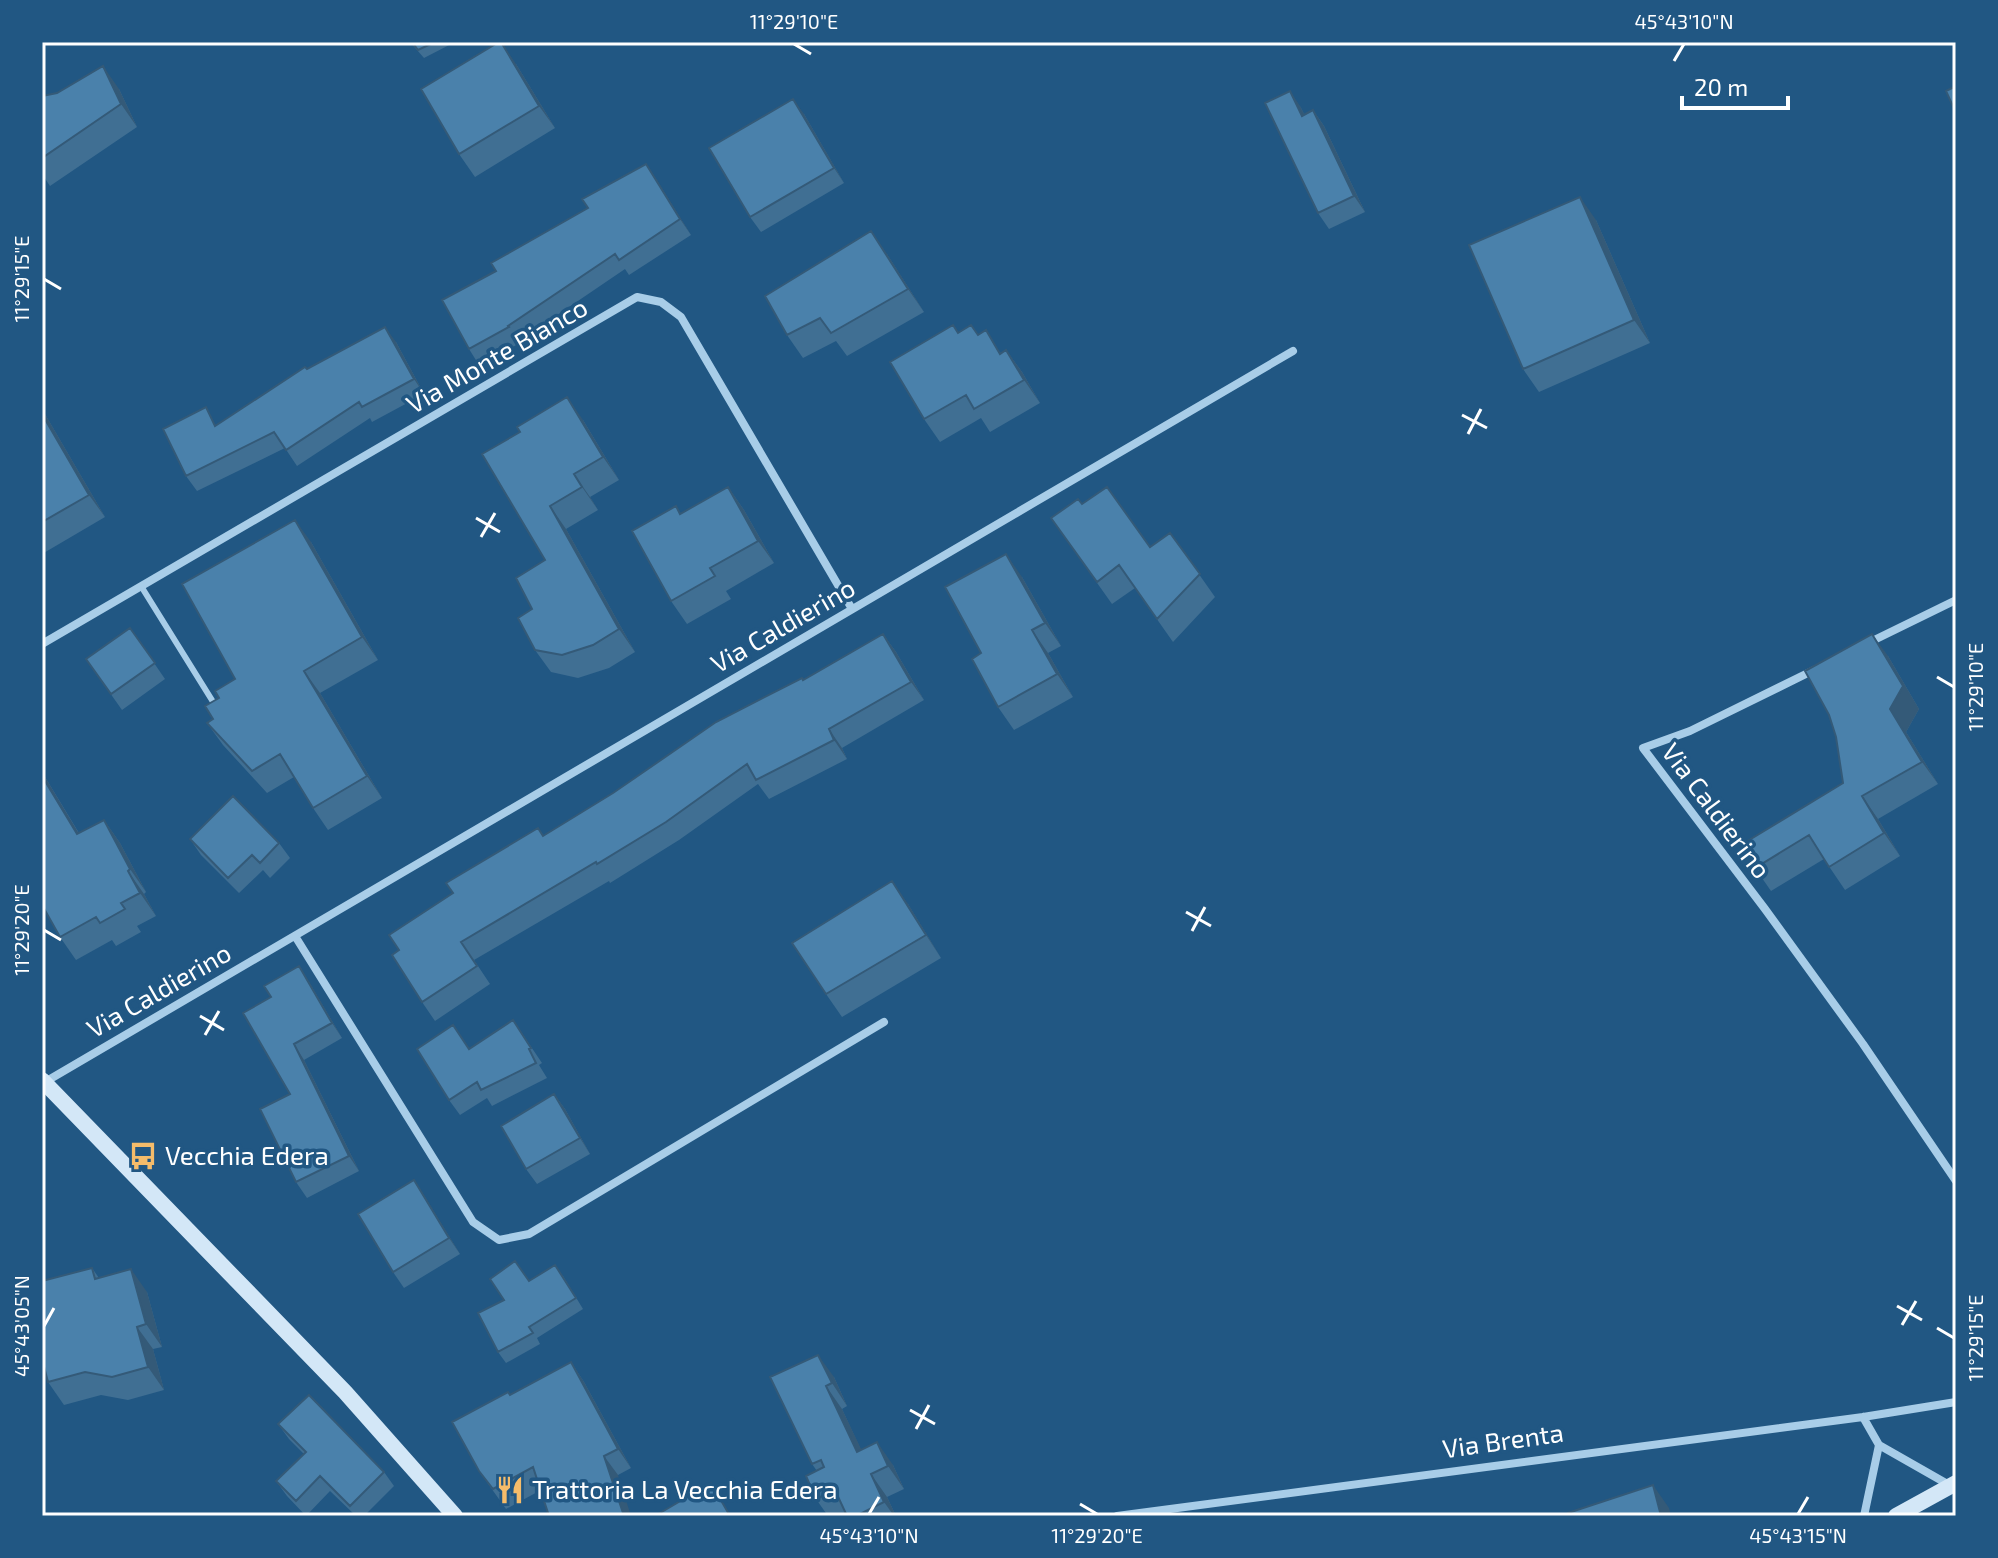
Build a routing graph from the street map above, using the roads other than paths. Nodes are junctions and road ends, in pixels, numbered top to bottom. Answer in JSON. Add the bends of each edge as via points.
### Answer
{"nodes":[{"id":1,"x":1293,"y":351,"type":"dead end"},
{"id":2,"x":141,"y":586,"type":"junction"},
{"id":3,"x":1956,"y":600,"type":"edge"},
{"id":4,"x":852,"y":609,"type":"junction"},
{"id":5,"x":42,"y":644,"type":"edge"},
{"id":6,"x":1857,"y":649,"type":"edge"},
{"id":7,"x":1829,"y":663,"type":"edge"},
{"id":8,"x":215,"y":705,"type":"edge"},
{"id":9,"x":295,"y":936,"type":"junction"},
{"id":10,"x":884,"y":1022,"type":"dead end"},
{"id":11,"x":43,"y":1081,"type":"edge"},
{"id":12,"x":1956,"y":1181,"type":"edge"},
{"id":13,"x":1956,"y":1402,"type":"edge"},
{"id":14,"x":1863,"y":1417,"type":"junction"},
{"id":15,"x":1879,"y":1445,"type":"junction"},
{"id":16,"x":1953,"y":1484,"type":"edge"},
{"id":17,"x":455,"y":1516,"type":"edge"},
{"id":18,"x":1117,"y":1516,"type":"edge"},
{"id":19,"x":1864,"y":1516,"type":"edge"},
{"id":20,"x":1896,"y":1516,"type":"edge"}],
"edges":[{"from":1,"to":4,"type":"street","name":"Via Caldierino"},
{"from":2,"to":4,"type":"street","name":"Via Monte Bianco","via":[[637,297],[661,302],[681,317]]},
{"from":2,"to":5,"type":"street","name":"Via Monte Bianco"},
{"from":2,"to":8,"type":"lane"},
{"from":3,"to":6,"type":"street"},
{"from":4,"to":9,"type":"street","name":"Via Caldierino"},
{"from":7,"to":12,"type":"street","name":"Via Caldierino","via":[[1690,731],[1643,748],[1863,1044]]},
{"from":9,"to":10,"type":"street","via":[[473,1222],[499,1240],[529,1234]]},
{"from":9,"to":11,"type":"street","name":"Via Caldierino"},
{"from":11,"to":17,"type":"main road","via":[[345,1392]]},
{"from":13,"to":14,"type":"street"},
{"from":14,"to":15,"type":"street"},
{"from":14,"to":18,"type":"street","name":"Via Brenta"},
{"from":15,"to":16,"type":"street"},
{"from":15,"to":19,"type":"street"},
{"from":16,"to":20,"type":"main road"}]}
